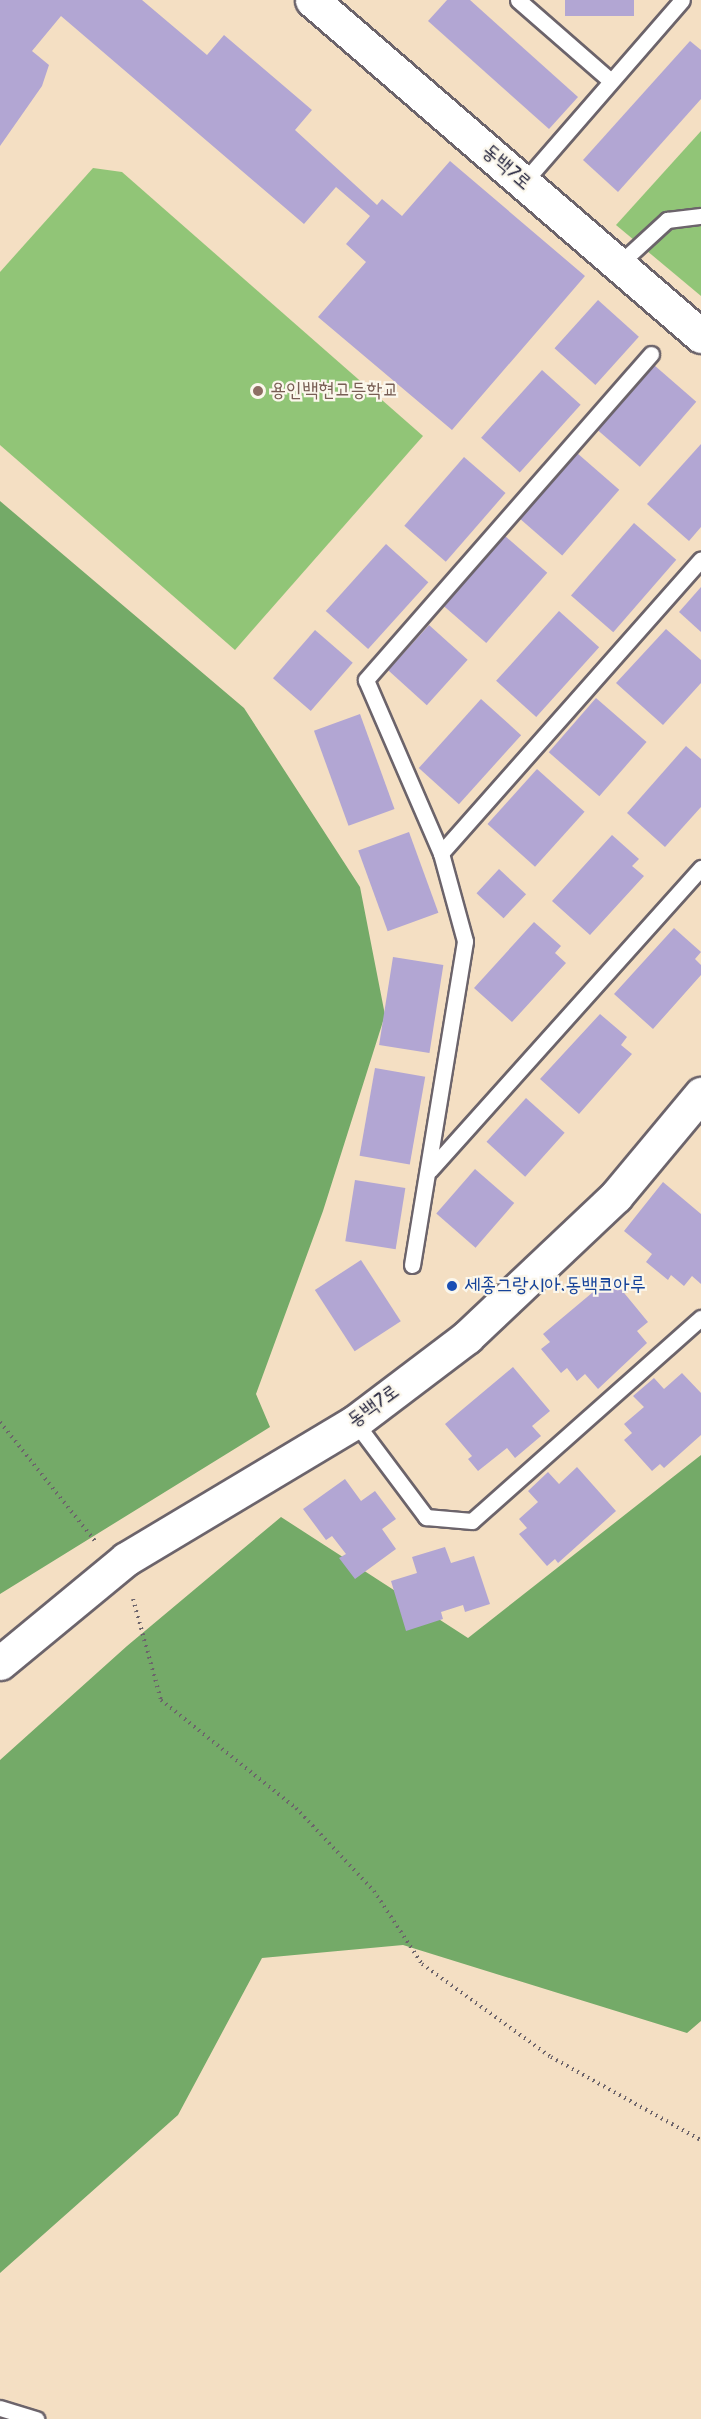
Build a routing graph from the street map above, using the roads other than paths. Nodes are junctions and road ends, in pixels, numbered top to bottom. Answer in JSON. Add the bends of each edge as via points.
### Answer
{"nodes":[{"id":1,"x":312,"y":0,"type":"edge"},
{"id":2,"x":518,"y":0,"type":"edge"},
{"id":3,"x":682,"y":0,"type":"edge"},
{"id":4,"x":611,"y":81,"type":"junction"},
{"id":5,"x":523,"y":183,"type":"junction"},
{"id":6,"x":701,"y":216,"type":"edge"},
{"id":7,"x":618,"y":265,"type":"junction"},
{"id":8,"x":701,"y":336,"type":"edge"},
{"id":9,"x":651,"y":354,"type":"dead end"},
{"id":10,"x":701,"y":559,"type":"edge"},
{"id":11,"x":441,"y":853,"type":"junction"},
{"id":12,"x":701,"y":868,"type":"edge"},
{"id":13,"x":701,"y":1094,"type":"edge"},
{"id":14,"x":430,"y":1170,"type":"junction"},
{"id":15,"x":412,"y":1264,"type":"dead end"},
{"id":16,"x":701,"y":1318,"type":"edge"},
{"id":17,"x":355,"y":1422,"type":"junction"},
{"id":18,"x":0,"y":1663,"type":"edge"},
{"id":19,"x":0,"y":2408,"type":"edge"},
{"id":20,"x":36,"y":2419,"type":"edge"}],
"edges":[{"from":1,"to":5,"type":"street","name":"동백7로"},
{"from":2,"to":4,"type":"lane"},
{"from":3,"to":4,"type":"lane"},
{"from":4,"to":5,"type":"lane"},
{"from":5,"to":7,"type":"street","name":"동백7로"},
{"from":6,"to":7,"type":"lane","via":[[667,220]]},
{"from":7,"to":8,"type":"street","name":"동백7로"},
{"from":9,"to":11,"type":"lane","via":[[366,680]]},
{"from":10,"to":11,"type":"lane"},
{"from":11,"to":14,"type":"lane","via":[[465,941]]},
{"from":12,"to":14,"type":"lane"},
{"from":13,"to":17,"type":"street","name":"동백7로","via":[[600,1212],[467,1337]]},
{"from":14,"to":15,"type":"lane"},
{"from":16,"to":17,"type":"lane","via":[[472,1521],[426,1517]]},
{"from":17,"to":18,"type":"street","name":"동백7로","via":[[126,1559]]},
{"from":19,"to":20,"type":"lane"}]}
